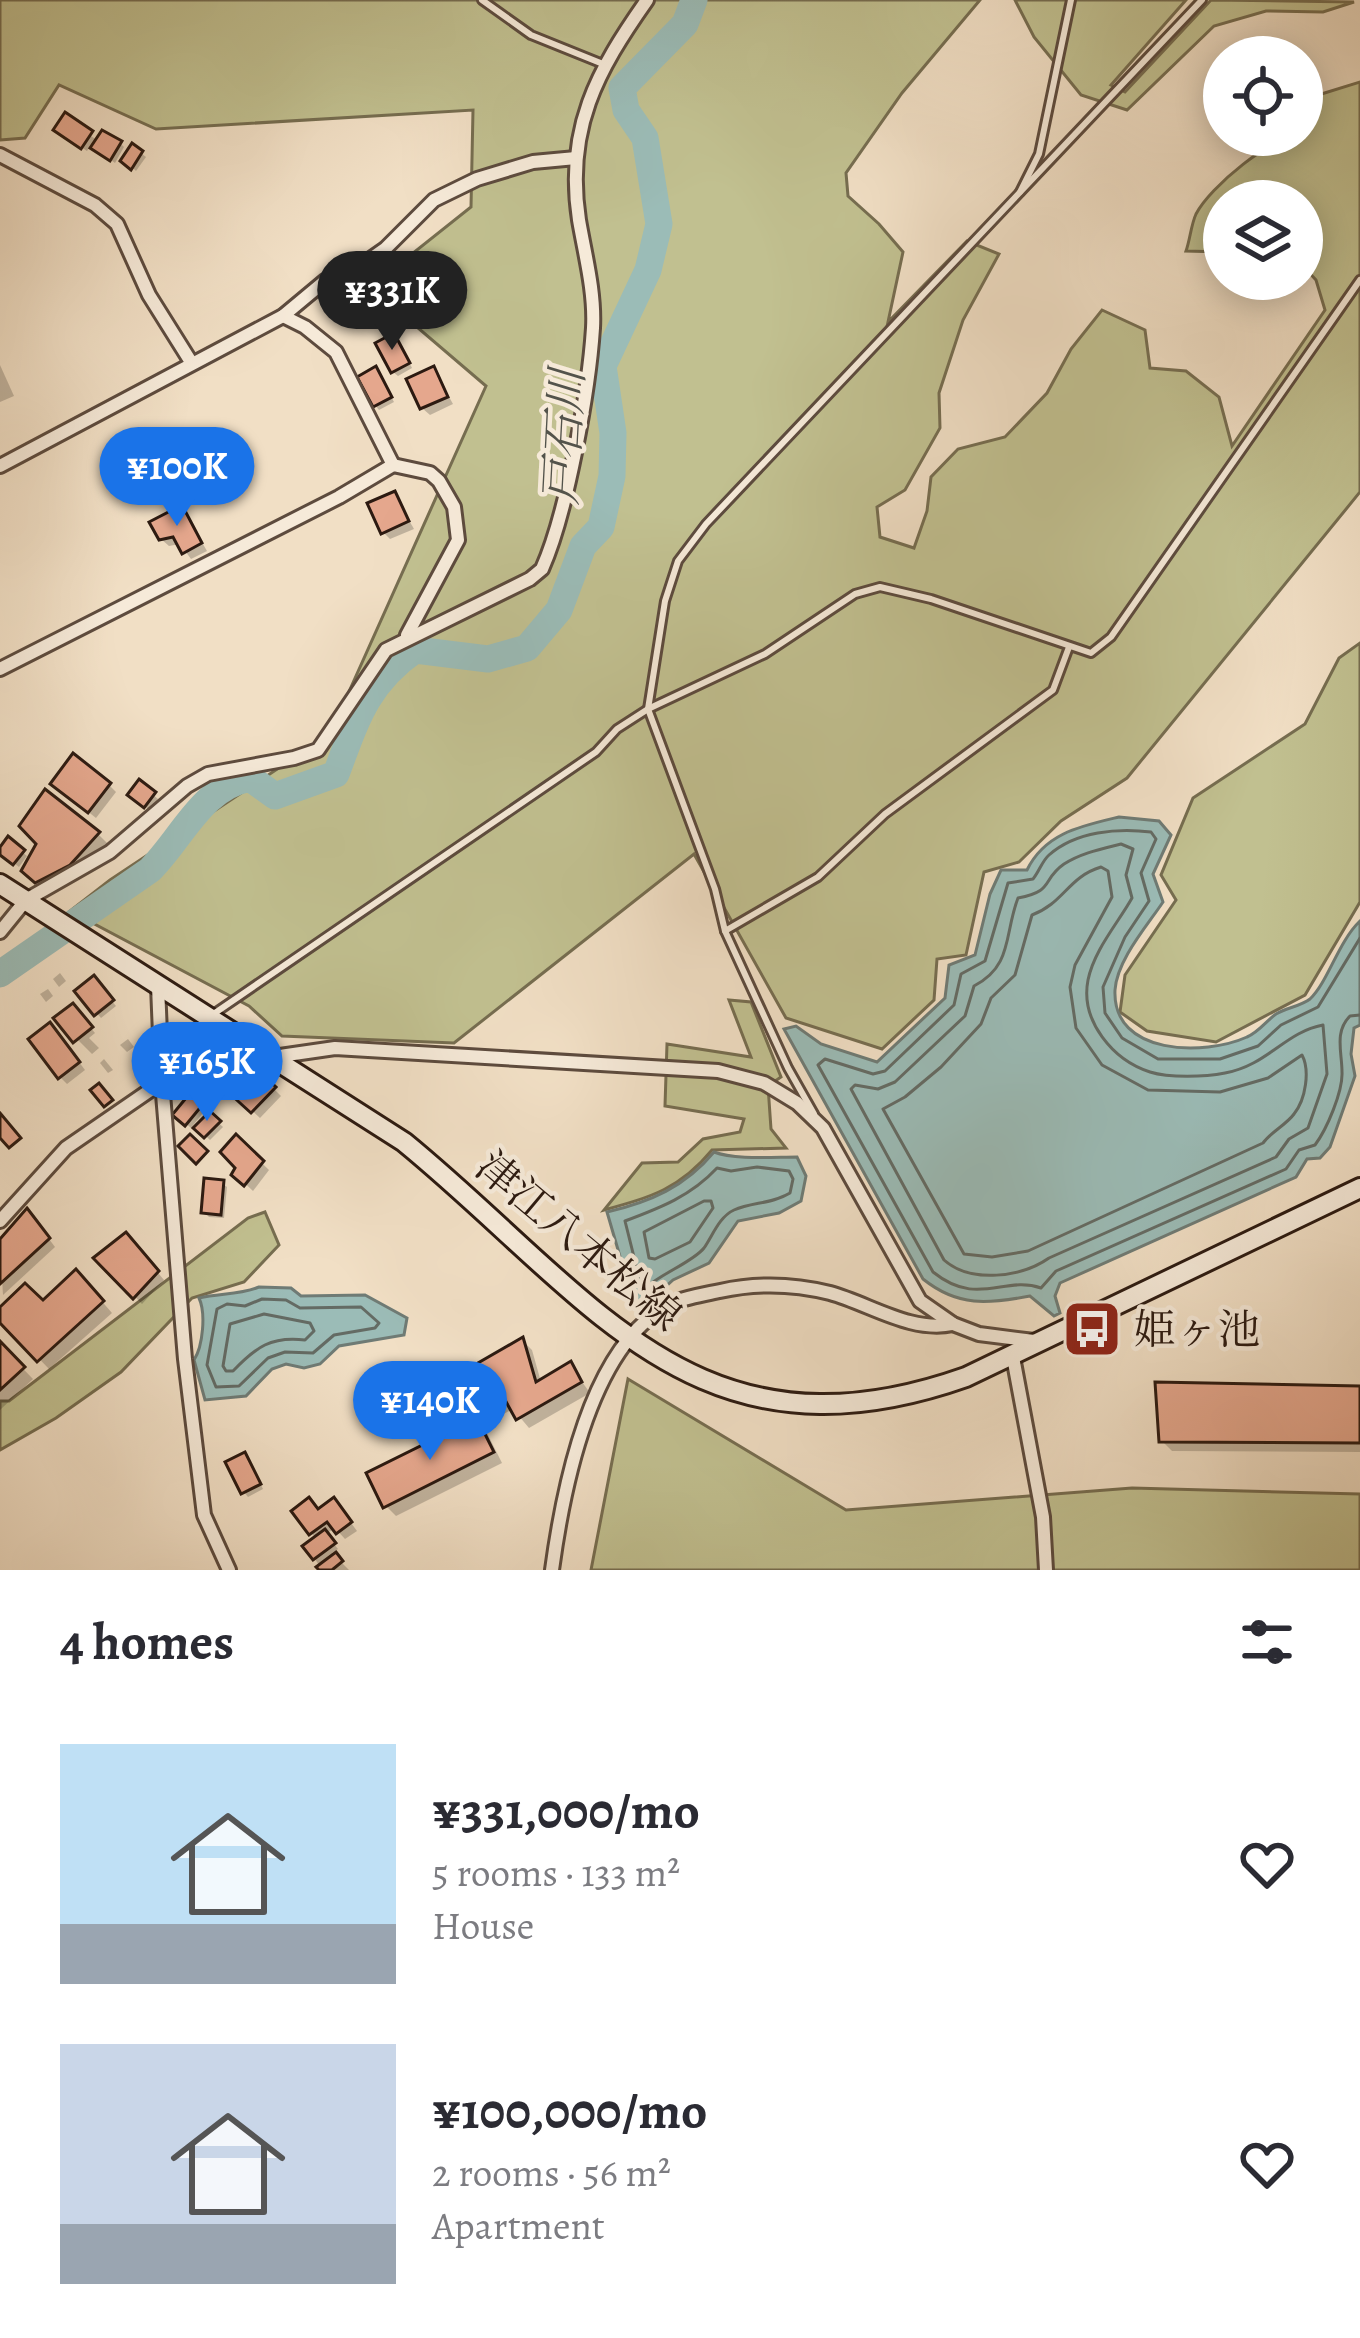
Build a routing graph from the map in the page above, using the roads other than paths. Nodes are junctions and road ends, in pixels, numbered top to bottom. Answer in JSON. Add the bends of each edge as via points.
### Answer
{"nodes":[{"id":1,"x":482,"y":0,"type":"edge"},
{"id":2,"x":647,"y":0,"type":"edge"},
{"id":3,"x":1071,"y":0,"type":"edge"},
{"id":4,"x":1202,"y":0,"type":"edge"},
{"id":5,"x":603,"y":64,"type":"junction"},
{"id":6,"x":0,"y":155,"type":"edge"},
{"id":7,"x":576,"y":158,"type":"junction"},
{"id":8,"x":1016,"y":201,"type":"junction"},
{"id":9,"x":1360,"y":280,"type":"edge"},
{"id":10,"x":283,"y":316,"type":"junction"},
{"id":11,"x":191,"y":362,"type":"junction"},
{"id":12,"x":393,"y":465,"type":"junction"},
{"id":13,"x":0,"y":466,"type":"edge"},
{"id":14,"x":407,"y":636,"type":"junction"},
{"id":15,"x":1069,"y":647,"type":"junction"},
{"id":16,"x":0,"y":669,"type":"edge"},
{"id":17,"x":648,"y":709,"type":"junction"},
{"id":18,"x":0,"y":884,"type":"edge"},
{"id":19,"x":31,"y":903,"type":"junction"},
{"id":20,"x":725,"y":931,"type":"junction"},
{"id":21,"x":0,"y":932,"type":"edge"},
{"id":22,"x":158,"y":986,"type":"junction"},
{"id":23,"x":210,"y":1016,"type":"junction"},
{"id":24,"x":273,"y":1057,"type":"junction"},
{"id":25,"x":162,"y":1082,"type":"junction"},
{"id":26,"x":823,"y":1129,"type":"junction"},
{"id":27,"x":1360,"y":1188,"type":"edge"},
{"id":28,"x":0,"y":1221,"type":"edge"},
{"id":29,"x":953,"y":1324,"type":"junction"},
{"id":30,"x":629,"y":1338,"type":"junction"},
{"id":31,"x":1042,"y":1342,"type":"junction"},
{"id":32,"x":1013,"y":1357,"type":"junction"},
{"id":33,"x":229,"y":1570,"type":"edge"},
{"id":34,"x":552,"y":1570,"type":"edge"},
{"id":35,"x":1046,"y":1570,"type":"edge"}],
"edges":[{"from":1,"to":5,"type":"lane","via":[[531,35]]},
{"from":2,"to":5,"type":"street"},
{"from":3,"to":8,"type":"lane","via":[[1039,154]]},
{"from":4,"to":8,"type":"lane"},
{"from":5,"to":7,"type":"street"},
{"from":6,"to":11,"type":"street","via":[[117,224]]},
{"from":7,"to":10,"type":"street","via":[[533,162],[434,200],[385,249],[325,281]]},
{"from":7,"to":14,"type":"street","via":[[593,326],[549,554],[530,579]]},
{"from":8,"to":17,"type":"lane","via":[[678,561]]},
{"from":9,"to":15,"type":"lane","via":[[1111,637],[1091,652]]},
{"from":10,"to":11,"type":"street"},
{"from":10,"to":12,"type":"street","via":[[335,352]]},
{"from":11,"to":13,"type":"street"},
{"from":12,"to":14,"type":"street","via":[[439,481],[454,507],[458,540]]},
{"from":12,"to":16,"type":"street"},
{"from":14,"to":19,"type":"street","via":[[386,650],[318,750],[208,774]]},
{"from":15,"to":17,"type":"lane","via":[[880,586],[765,654]]},
{"from":15,"to":20,"type":"lane","via":[[1053,690],[885,814],[818,877]]},
{"from":17,"to":20,"type":"lane"},
{"from":17,"to":23,"type":"lane"},
{"from":18,"to":19,"type":"main road","name":"津江八本松線"},
{"from":19,"to":21,"type":"street"},
{"from":19,"to":22,"type":"main road","name":"津江八本松線"},
{"from":20,"to":26,"type":"lane"},
{"from":22,"to":23,"type":"main road","name":"津江八本松線"},
{"from":22,"to":25,"type":"street"},
{"from":23,"to":24,"type":"main road","name":"津江八本松線"},
{"from":24,"to":26,"type":"street","via":[[335,1048],[718,1071],[764,1083]]},
{"from":24,"to":30,"type":"main road","name":"津江八本松線","via":[[404,1142]]},
{"from":25,"to":28,"type":"street","via":[[66,1148]]},
{"from":25,"to":33,"type":"street","via":[[205,1515]]},
{"from":26,"to":29,"type":"street","via":[[920,1300]]},
{"from":27,"to":31,"type":"main road","name":"津江八本松線"},
{"from":29,"to":30,"type":"street","via":[[933,1328],[791,1286],[744,1286],[672,1303]]},
{"from":29,"to":31,"type":"street"},
{"from":30,"to":32,"type":"main road","name":"津江八本松線","via":[[730,1389],[811,1406],[914,1394]]},
{"from":30,"to":34,"type":"street","via":[[589,1409]]},
{"from":31,"to":32,"type":"main road","name":"津江八本松線"},
{"from":32,"to":35,"type":"street"}]}
